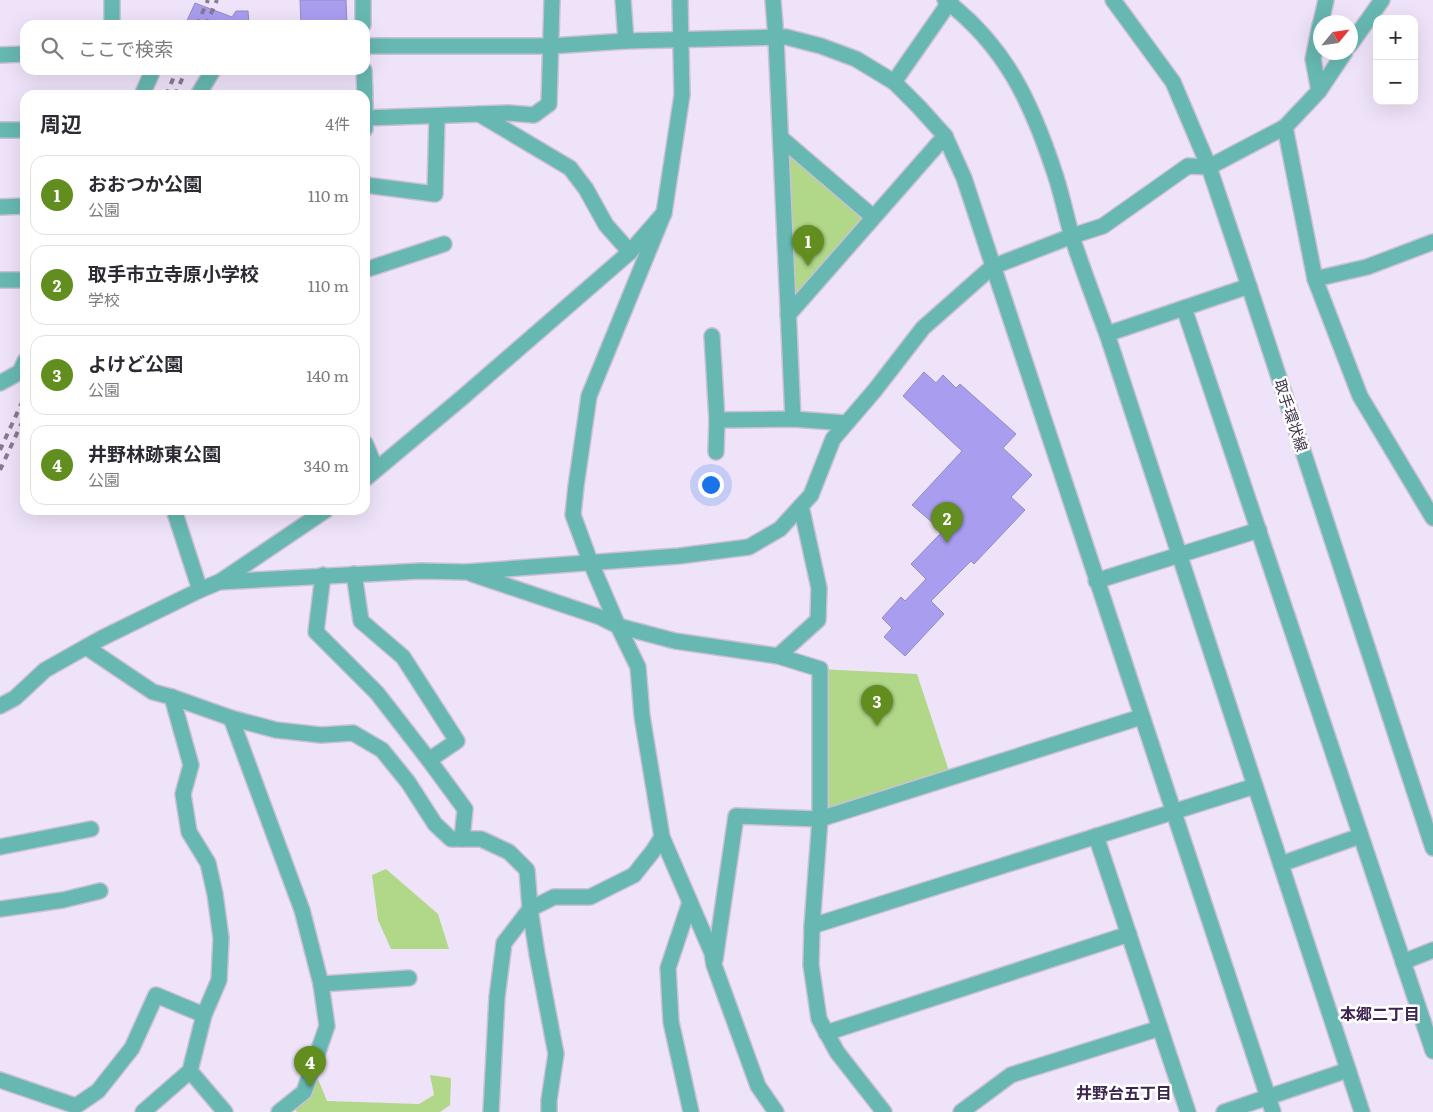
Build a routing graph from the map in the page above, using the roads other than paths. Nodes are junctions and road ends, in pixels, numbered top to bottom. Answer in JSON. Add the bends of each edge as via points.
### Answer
{"nodes":[{"id":1,"x":112,"y":0,"type":"edge"},
{"id":2,"x":362,"y":0,"type":"edge"},
{"id":3,"x":552,"y":0,"type":"edge"},
{"id":4,"x":623,"y":0,"type":"edge"},
{"id":5,"x":680,"y":0,"type":"edge"},
{"id":6,"x":773,"y":0,"type":"edge"},
{"id":7,"x":1113,"y":0,"type":"edge"},
{"id":8,"x":1326,"y":0,"type":"edge"},
{"id":9,"x":1382,"y":0,"type":"edge"},
{"id":10,"x":948,"y":1,"type":"edge"},
{"id":11,"x":1323,"y":15,"type":"edge"},
{"id":12,"x":112,"y":20,"type":"edge"},
{"id":13,"x":363,"y":20,"type":"edge"},
{"id":14,"x":1358,"y":34,"type":"edge"},
{"id":15,"x":776,"y":38,"type":"junction"},
{"id":16,"x":682,"y":40,"type":"junction"},
{"id":17,"x":626,"y":41,"type":"junction"},
{"id":18,"x":370,"y":46,"type":"edge"},
{"id":19,"x":551,"y":46,"type":"junction"},
{"id":20,"x":20,"y":54,"type":"edge"},
{"id":21,"x":0,"y":55,"type":"edge"},
{"id":22,"x":1313,"y":60,"type":"edge"},
{"id":23,"x":1340,"y":60,"type":"edge"},
{"id":24,"x":152,"y":75,"type":"edge"},
{"id":25,"x":210,"y":75,"type":"edge"},
{"id":26,"x":364,"y":75,"type":"edge"},
{"id":27,"x":894,"y":82,"type":"junction"},
{"id":28,"x":144,"y":90,"type":"edge"},
{"id":29,"x":201,"y":90,"type":"edge"},
{"id":30,"x":365,"y":90,"type":"edge"},
{"id":31,"x":1318,"y":92,"type":"junction"},
{"id":32,"x":480,"y":114,"type":"junction"},
{"id":33,"x":436,"y":116,"type":"junction"},
{"id":34,"x":370,"y":118,"type":"edge"},
{"id":35,"x":1286,"y":127,"type":"junction"},
{"id":36,"x":0,"y":130,"type":"edge"},
{"id":37,"x":20,"y":130,"type":"edge"},
{"id":38,"x":945,"y":136,"type":"junction"},
{"id":39,"x":781,"y":138,"type":"junction"},
{"id":40,"x":1209,"y":167,"type":"junction"},
{"id":41,"x":370,"y":187,"type":"edge"},
{"id":42,"x":20,"y":206,"type":"edge"},
{"id":43,"x":0,"y":207,"type":"edge"},
{"id":44,"x":664,"y":213,"type":"junction"},
{"id":45,"x":873,"y":217,"type":"junction"},
{"id":46,"x":1072,"y":236,"type":"junction"},
{"id":47,"x":1433,"y":242,"type":"edge"},
{"id":48,"x":444,"y":244,"type":"dead end"},
{"id":49,"x":630,"y":252,"type":"junction"},
{"id":50,"x":992,"y":267,"type":"junction"},
{"id":51,"x":370,"y":268,"type":"edge"},
{"id":52,"x":1315,"y":279,"type":"junction"},
{"id":53,"x":0,"y":280,"type":"edge"},
{"id":54,"x":20,"y":280,"type":"edge"},
{"id":55,"x":1249,"y":286,"type":"junction"},
{"id":56,"x":1185,"y":308,"type":"junction"},
{"id":57,"x":788,"y":315,"type":"junction"},
{"id":58,"x":1107,"y":334,"type":"junction"},
{"id":59,"x":712,"y":336,"type":"dead end"},
{"id":60,"x":20,"y":372,"type":"edge"},
{"id":61,"x":0,"y":383,"type":"edge"},
{"id":62,"x":793,"y":419,"type":"junction"},
{"id":63,"x":717,"y":420,"type":"junction"},
{"id":64,"x":846,"y":423,"type":"junction"},
{"id":65,"x":716,"y":452,"type":"dead end"},
{"id":66,"x":371,"y":474,"type":"edge"},
{"id":67,"x":801,"y":506,"type":"junction"},
{"id":68,"x":176,"y":515,"type":"edge"},
{"id":69,"x":319,"y":515,"type":"edge"},
{"id":70,"x":1433,"y":518,"type":"edge"},
{"id":71,"x":1259,"y":530,"type":"junction"},
{"id":72,"x":1179,"y":556,"type":"junction"},
{"id":73,"x":590,"y":561,"type":"junction"},
{"id":74,"x":466,"y":572,"type":"junction"},
{"id":75,"x":354,"y":574,"type":"junction"},
{"id":76,"x":323,"y":576,"type":"junction"},
{"id":77,"x":1096,"y":581,"type":"junction"},
{"id":78,"x":219,"y":582,"type":"junction"},
{"id":79,"x":200,"y":590,"type":"junction"},
{"id":80,"x":618,"y":626,"type":"junction"},
{"id":81,"x":86,"y":647,"type":"junction"},
{"id":82,"x":778,"y":656,"type":"junction"},
{"id":83,"x":172,"y":697,"type":"junction"},
{"id":84,"x":0,"y":706,"type":"edge"},
{"id":85,"x":1141,"y":716,"type":"junction"},
{"id":86,"x":231,"y":718,"type":"junction"},
{"id":87,"x":430,"y":760,"type":"junction"},
{"id":88,"x":1255,"y":786,"type":"junction"},
{"id":89,"x":1174,"y":811,"type":"junction"},
{"id":90,"x":820,"y":819,"type":"junction"},
{"id":91,"x":91,"y":829,"type":"dead end"},
{"id":92,"x":1096,"y":836,"type":"junction"},
{"id":93,"x":1360,"y":836,"type":"junction"},
{"id":94,"x":662,"y":837,"type":"junction"},
{"id":95,"x":462,"y":839,"type":"junction"},
{"id":96,"x":0,"y":847,"type":"edge"},
{"id":97,"x":1433,"y":848,"type":"edge"},
{"id":98,"x":1281,"y":864,"type":"junction"},
{"id":99,"x":100,"y":891,"type":"dead end"},
{"id":100,"x":690,"y":902,"type":"junction"},
{"id":101,"x":0,"y":909,"type":"edge"},
{"id":102,"x":530,"y":909,"type":"junction"},
{"id":103,"x":812,"y":926,"type":"junction"},
{"id":104,"x":1129,"y":934,"type":"junction"},
{"id":105,"x":1433,"y":950,"type":"edge"},
{"id":106,"x":1403,"y":962,"type":"junction"},
{"id":107,"x":714,"y":965,"type":"junction"},
{"id":108,"x":409,"y":978,"type":"dead end"},
{"id":109,"x":321,"y":984,"type":"junction"},
{"id":110,"x":204,"y":1015,"type":"junction"},
{"id":111,"x":1160,"y":1028,"type":"junction"},
{"id":112,"x":826,"y":1033,"type":"junction"},
{"id":113,"x":1433,"y":1051,"type":"edge"},
{"id":114,"x":1348,"y":1070,"type":"junction"},
{"id":115,"x":190,"y":1071,"type":"junction"},
{"id":116,"x":0,"y":1080,"type":"edge"},
{"id":117,"x":1268,"y":1097,"type":"junction"},
{"id":118,"x":283,"y":1111,"type":"edge"},
{"id":119,"x":143,"y":1112,"type":"edge"},
{"id":120,"x":225,"y":1112,"type":"edge"},
{"id":121,"x":491,"y":1112,"type":"edge"},
{"id":122,"x":549,"y":1112,"type":"edge"},
{"id":123,"x":691,"y":1112,"type":"edge"},
{"id":124,"x":776,"y":1112,"type":"edge"},
{"id":125,"x":884,"y":1112,"type":"edge"},
{"id":126,"x":961,"y":1112,"type":"edge"},
{"id":127,"x":1188,"y":1112,"type":"edge"},
{"id":128,"x":1224,"y":1112,"type":"edge"},
{"id":129,"x":1273,"y":1112,"type":"edge"},
{"id":130,"x":1362,"y":1112,"type":"edge"}],
"edges":[{"from":1,"to":12,"type":"street"},
{"from":2,"to":13,"type":"street"},
{"from":3,"to":19,"type":"street"},
{"from":4,"to":17,"type":"street"},
{"from":5,"to":16,"type":"street"},
{"from":6,"to":15,"type":"street"},
{"from":7,"to":40,"type":"street","name":"取手環状線","via":[[1173,82]]},
{"from":8,"to":11,"type":"street"},
{"from":9,"to":14,"type":"street"},
{"from":10,"to":27,"type":"street"},
{"from":10,"to":46,"type":"street","via":[[1000,53],[1030,106],[1055,175]]},
{"from":15,"to":16,"type":"street"},
{"from":15,"to":27,"type":"street","via":[[821,46],[856,59]]},
{"from":15,"to":39,"type":"street"},
{"from":16,"to":17,"type":"street"},
{"from":16,"to":44,"type":"street","via":[[682,95]]},
{"from":17,"to":19,"type":"street"},
{"from":18,"to":19,"type":"street"},
{"from":19,"to":32,"type":"street","via":[[549,104],[534,115],[508,112]]},
{"from":20,"to":21,"type":"street"},
{"from":22,"to":31,"type":"street"},
{"from":23,"to":31,"type":"street"},
{"from":24,"to":28,"type":"street"},
{"from":25,"to":29,"type":"street"},
{"from":26,"to":30,"type":"street"},
{"from":27,"to":38,"type":"street"},
{"from":31,"to":35,"type":"street"},
{"from":32,"to":33,"type":"street"},
{"from":32,"to":49,"type":"street","via":[[570,168],[606,225]]},
{"from":33,"to":34,"type":"street"},
{"from":33,"to":41,"type":"street","via":[[435,194]]},
{"from":35,"to":40,"type":"street"},
{"from":35,"to":52,"type":"street"},
{"from":36,"to":37,"type":"street"},
{"from":38,"to":45,"type":"street"},
{"from":38,"to":50,"type":"street","via":[[964,178]]},
{"from":39,"to":45,"type":"street"},
{"from":39,"to":57,"type":"street"},
{"from":40,"to":46,"type":"street","via":[[1188,166],[1103,226]]},
{"from":40,"to":55,"type":"street","name":"取手環状線"},
{"from":42,"to":43,"type":"street"},
{"from":44,"to":49,"type":"street"},
{"from":44,"to":73,"type":"street","via":[[589,396],[573,515]]},
{"from":45,"to":57,"type":"street"},
{"from":46,"to":50,"type":"street"},
{"from":46,"to":58,"type":"street"},
{"from":47,"to":52,"type":"street","via":[[1367,267]]},
{"from":48,"to":51,"type":"street"},
{"from":49,"to":66,"type":"street"},
{"from":50,"to":64,"type":"street","via":[[923,328]]},
{"from":50,"to":77,"type":"street"},
{"from":52,"to":70,"type":"street","via":[[1360,396]]},
{"from":53,"to":54,"type":"street"},
{"from":55,"to":56,"type":"street"},
{"from":55,"to":97,"type":"street","name":"取手環状線"},
{"from":56,"to":58,"type":"street"},
{"from":56,"to":71,"type":"street"},
{"from":57,"to":62,"type":"street"},
{"from":58,"to":72,"type":"street"},
{"from":59,"to":63,"type":"street"},
{"from":60,"to":61,"type":"street"},
{"from":62,"to":63,"type":"street"},
{"from":62,"to":64,"type":"street"},
{"from":63,"to":65,"type":"street"},
{"from":64,"to":67,"type":"street","via":[[833,439],[811,495]]},
{"from":67,"to":73,"type":"street","via":[[780,529],[749,547],[679,556]]},
{"from":67,"to":82,"type":"street","via":[[819,588],[818,620]]},
{"from":68,"to":79,"type":"street"},
{"from":69,"to":78,"type":"street"},
{"from":71,"to":72,"type":"street"},
{"from":71,"to":93,"type":"street"},
{"from":72,"to":77,"type":"street"},
{"from":72,"to":88,"type":"street"},
{"from":73,"to":74,"type":"street"},
{"from":73,"to":80,"type":"street"},
{"from":74,"to":75,"type":"street"},
{"from":74,"to":80,"type":"street"},
{"from":75,"to":76,"type":"street"},
{"from":75,"to":87,"type":"street","via":[[360,621],[403,657],[457,741]]},
{"from":76,"to":78,"type":"street"},
{"from":76,"to":87,"type":"street","via":[[316,632],[377,693]]},
{"from":77,"to":85,"type":"street"},
{"from":78,"to":79,"type":"street"},
{"from":79,"to":81,"type":"street"},
{"from":80,"to":82,"type":"street","via":[[675,641]]},
{"from":80,"to":94,"type":"street","via":[[638,667],[642,716]]},
{"from":81,"to":83,"type":"street","via":[[153,692]]},
{"from":81,"to":84,"type":"street","via":[[45,670],[15,698]]},
{"from":82,"to":90,"type":"street","via":[[820,669]]},
{"from":83,"to":86,"type":"street"},
{"from":83,"to":110,"type":"street","via":[[191,765],[183,794],[189,832],[208,863],[220,938],[219,980]]},
{"from":85,"to":89,"type":"street"},
{"from":85,"to":90,"type":"street"},
{"from":86,"to":95,"type":"street","via":[[276,730],[321,735],[354,733],[382,750],[408,782],[435,824],[451,839]]},
{"from":86,"to":109,"type":"street","via":[[302,910]]},
{"from":87,"to":95,"type":"street","via":[[464,809]]},
{"from":88,"to":89,"type":"street"},
{"from":88,"to":98,"type":"street"},
{"from":89,"to":92,"type":"street"},
{"from":89,"to":117,"type":"street"},
{"from":90,"to":103,"type":"street"},
{"from":90,"to":107,"type":"street","via":[[736,816]]},
{"from":91,"to":96,"type":"street"},
{"from":92,"to":103,"type":"street"},
{"from":92,"to":104,"type":"street"},
{"from":93,"to":98,"type":"street"},
{"from":93,"to":106,"type":"street"},
{"from":94,"to":100,"type":"street"},
{"from":94,"to":102,"type":"street","via":[[634,875],[590,897],[554,897]]},
{"from":95,"to":102,"type":"street","via":[[481,839],[509,852],[527,870]]},
{"from":98,"to":114,"type":"street"},
{"from":99,"to":101,"type":"street"},
{"from":100,"to":107,"type":"street"},
{"from":100,"to":123,"type":"street","via":[[668,968],[671,1022]]},
{"from":102,"to":121,"type":"street","via":[[504,943],[497,997]]},
{"from":102,"to":122,"type":"street","via":[[556,1054]]},
{"from":103,"to":112,"type":"street","via":[[811,965],[819,1019]]},
{"from":104,"to":111,"type":"street"},
{"from":104,"to":112,"type":"street"},
{"from":105,"to":106,"type":"street"},
{"from":106,"to":113,"type":"street"},
{"from":107,"to":124,"type":"street","via":[[758,1086]]},
{"from":108,"to":109,"type":"street"},
{"from":109,"to":118,"type":"street","via":[[326,1026],[304,1092]]},
{"from":110,"to":115,"type":"street"},
{"from":110,"to":116,"type":"street","via":[[156,995],[132,1048],[98,1091],[76,1106]]},
{"from":111,"to":126,"type":"street","via":[[1011,1075]]},
{"from":111,"to":127,"type":"street"},
{"from":112,"to":125,"type":"street"},
{"from":114,"to":117,"type":"street"},
{"from":114,"to":130,"type":"street"},
{"from":115,"to":119,"type":"street"},
{"from":115,"to":120,"type":"street"},
{"from":117,"to":128,"type":"street"},
{"from":117,"to":129,"type":"street"}]}
